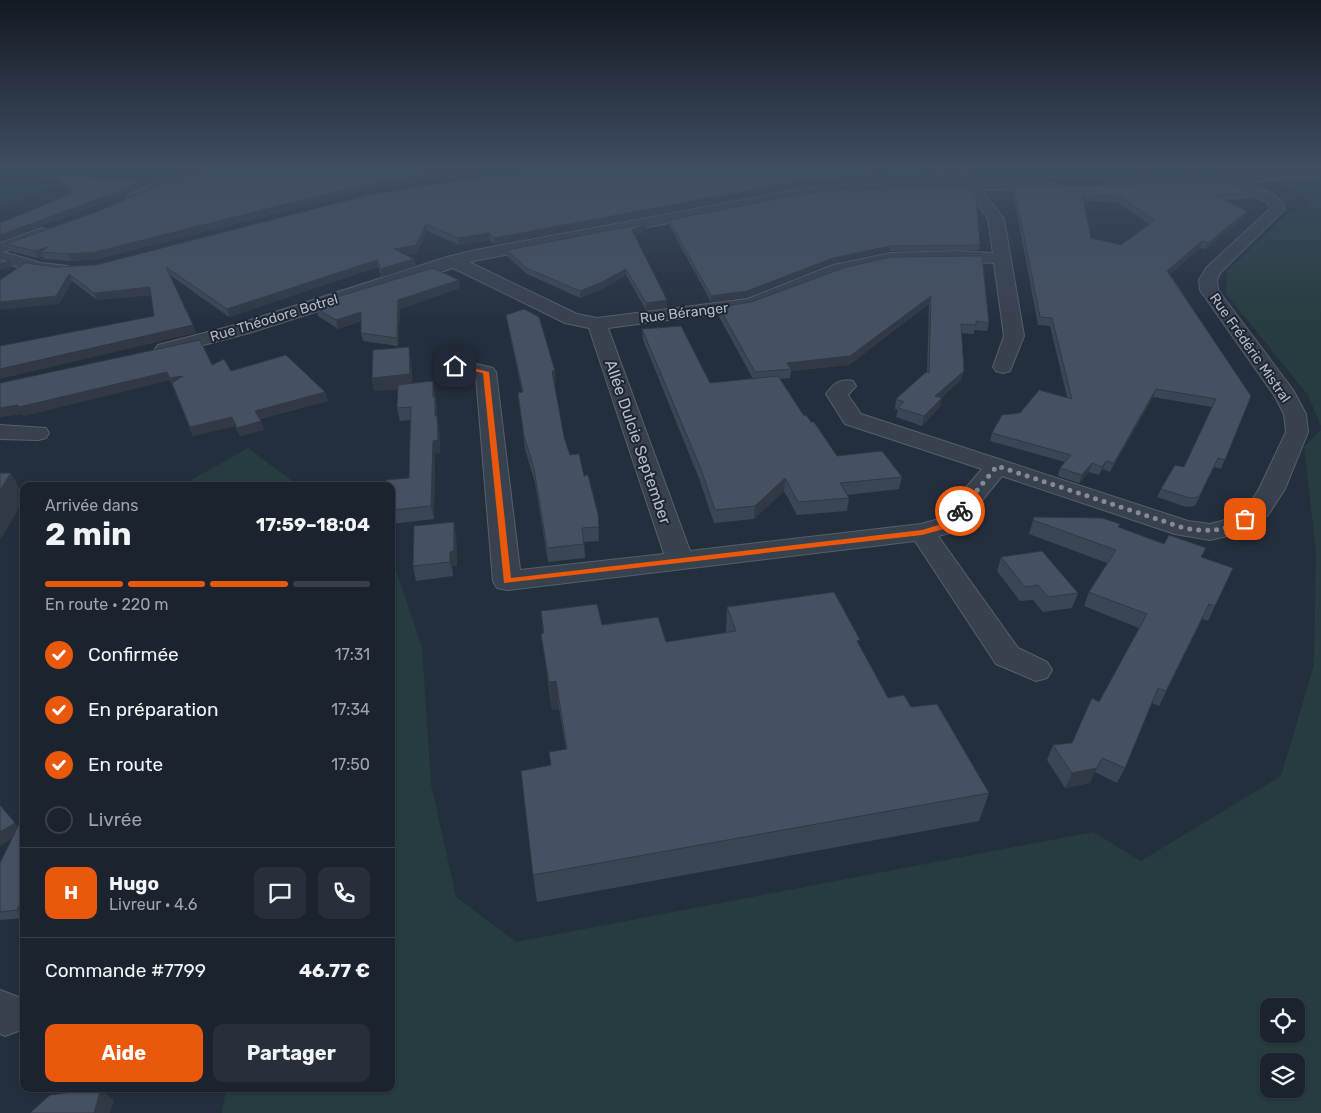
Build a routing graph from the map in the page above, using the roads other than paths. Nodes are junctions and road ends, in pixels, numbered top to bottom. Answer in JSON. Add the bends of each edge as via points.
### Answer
{"nodes":[{"id":1,"x":653,"y":221,"type":"edge"},
{"id":2,"x":996,"y":221,"type":"edge"},
{"id":3,"x":1265,"y":221,"type":"edge"},
{"id":4,"x":53,"y":229,"type":"edge"},
{"id":5,"x":0,"y":248,"type":"edge"},
{"id":6,"x":0,"y":256,"type":"edge"},
{"id":7,"x":1002,"y":259,"type":"junction"},
{"id":8,"x":453,"y":261,"type":"junction"},
{"id":9,"x":80,"y":268,"type":"edge"},
{"id":10,"x":597,"y":324,"type":"junction"},
{"id":11,"x":151,"y":353,"type":"edge"},
{"id":12,"x":455,"y":366,"type":"dead end"},
{"id":13,"x":1003,"y":367,"type":"dead end"},
{"id":14,"x":844,"y":386,"type":"dead end"},
{"id":15,"x":0,"y":432,"type":"edge"},
{"id":16,"x":38,"y":433,"type":"dead end"},
{"id":17,"x":997,"y":466,"type":"junction"},
{"id":18,"x":922,"y":532,"type":"junction"},
{"id":19,"x":680,"y":561,"type":"junction"},
{"id":20,"x":1036,"y":670,"type":"dead end"}],
"edges":[{"from":1,"to":8,"type":"street","name":"Rue Théodore Botrel"},
{"from":2,"to":7,"type":"street"},
{"from":3,"to":17,"type":"street","name":"Rue Frédéric Mistral","via":[[1213,271],[1208,280],[1209,290],[1285,395],[1295,414],[1297,432],[1259,510],[1231,527],[1210,532],[1184,528]]},
{"from":4,"to":5,"type":"street"},
{"from":6,"to":9,"type":"street","via":[[39,268]]},
{"from":7,"to":10,"type":"street","name":"Rue Béranger","via":[[958,256],[890,258],[839,269],[750,304]]},
{"from":7,"to":13,"type":"street","via":[[1014,336]]},
{"from":8,"to":10,"type":"street","name":"Rue Béranger","via":[[572,319]]},
{"from":8,"to":11,"type":"street","name":"Rue Théodore Botrel","via":[[242,329]]},
{"from":10,"to":19,"type":"street","name":"Allée Dulcie September"},
{"from":12,"to":19,"type":"street","via":[[486,372],[507,581]]},
{"from":14,"to":17,"type":"street","via":[[837,394],[853,419]]},
{"from":15,"to":16,"type":"street"},
{"from":17,"to":18,"type":"street","via":[[948,525]]},
{"from":18,"to":19,"type":"street"},
{"from":18,"to":20,"type":"street","via":[[1007,656]]}]}
